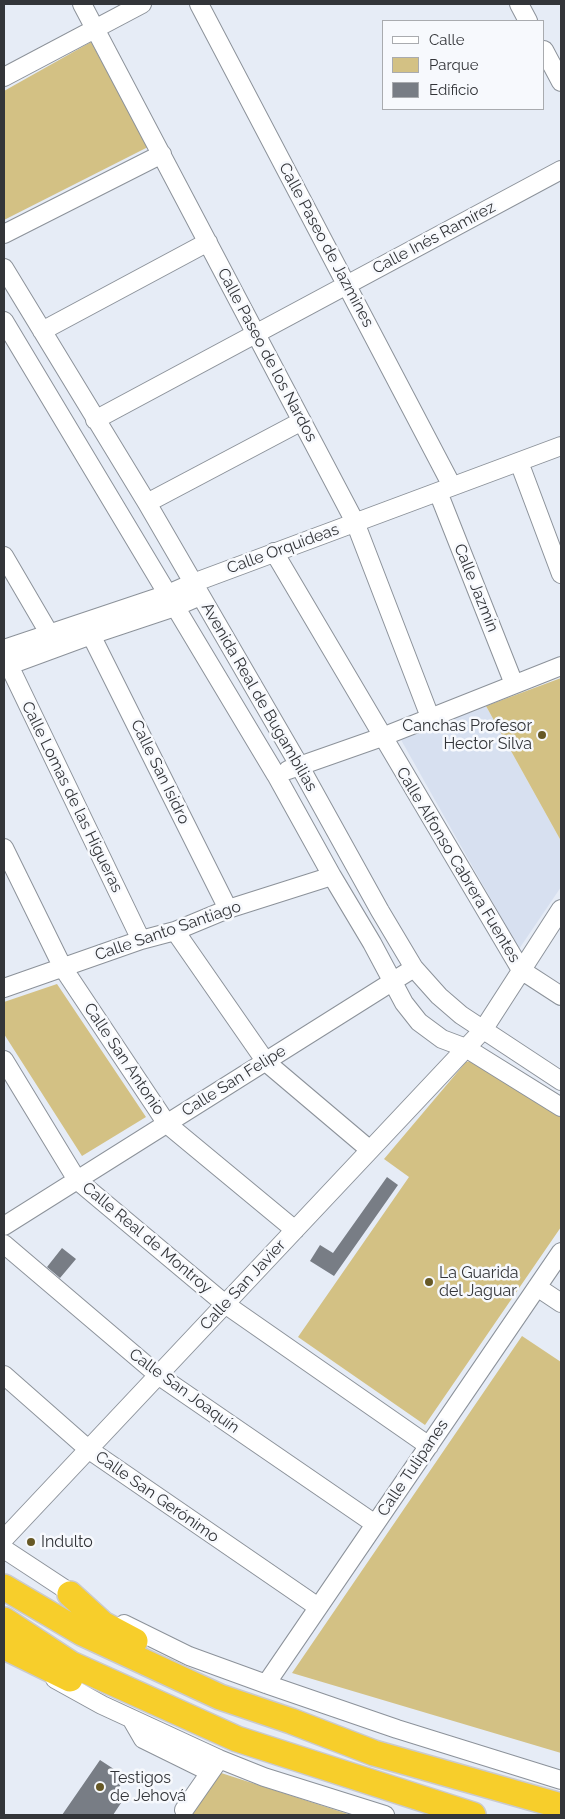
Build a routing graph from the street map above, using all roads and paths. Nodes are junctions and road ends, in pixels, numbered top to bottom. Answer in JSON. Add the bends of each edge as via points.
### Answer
{"nodes":[{"id":1,"x":82,"y":4,"type":"edge"},
{"id":2,"x":142,"y":4,"type":"edge"},
{"id":3,"x":199,"y":4,"type":"edge"},
{"id":4,"x":519,"y":4,"type":"edge"},
{"id":5,"x":527,"y":20,"type":"edge"},
{"id":6,"x":95,"y":28,"type":"junction"},
{"id":7,"x":545,"y":52,"type":"edge"},
{"id":8,"x":4,"y":77,"type":"edge"},
{"id":9,"x":561,"y":82,"type":"edge"},
{"id":10,"x":162,"y":154,"type":"junction"},
{"id":11,"x":561,"y":170,"type":"edge"},
{"id":12,"x":4,"y":234,"type":"edge"},
{"id":13,"x":208,"y":242,"type":"junction"},
{"id":14,"x":4,"y":268,"type":"edge"},
{"id":15,"x":346,"y":285,"type":"junction"},
{"id":16,"x":4,"y":321,"type":"edge"},
{"id":17,"x":42,"y":332,"type":"junction"},
{"id":18,"x":256,"y":334,"type":"junction"},
{"id":19,"x":95,"y":420,"type":"junction"},
{"id":20,"x":302,"y":421,"type":"junction"},
{"id":21,"x":561,"y":446,"type":"edge"},
{"id":22,"x":519,"y":462,"type":"junction"},
{"id":23,"x":445,"y":489,"type":"junction"},
{"id":24,"x":147,"y":503,"type":"junction"},
{"id":25,"x":355,"y":522,"type":"junction"},
{"id":26,"x":274,"y":552,"type":"junction"},
{"id":27,"x":4,"y":556,"type":"edge"},
{"id":28,"x":561,"y":574,"type":"edge"},
{"id":29,"x":196,"y":589,"type":"junction"},
{"id":30,"x":172,"y":600,"type":"junction"},
{"id":31,"x":49,"y":633,"type":"junction"},
{"id":32,"x":91,"y":635,"type":"junction"},
{"id":33,"x":5,"y":659,"type":"edge"},
{"id":34,"x":561,"y":666,"type":"edge"},
{"id":35,"x":514,"y":684,"type":"junction"},
{"id":36,"x":430,"y":717,"type":"junction"},
{"id":37,"x":382,"y":737,"type":"junction"},
{"id":38,"x":299,"y":765,"type":"junction"},
{"id":39,"x":276,"y":775,"type":"junction"},
{"id":40,"x":4,"y":848,"type":"edge"},
{"id":41,"x":332,"y":876,"type":"junction"},
{"id":42,"x":228,"y":909,"type":"junction"},
{"id":43,"x":561,"y":909,"type":"edge"},
{"id":44,"x":175,"y":931,"type":"junction"},
{"id":45,"x":141,"y":940,"type":"junction"},
{"id":46,"x":63,"y":968,"type":"junction"},
{"id":47,"x":414,"y":968,"type":"junction"},
{"id":48,"x":521,"y":970,"type":"junction"},
{"id":49,"x":393,"y":982,"type":"junction"},
{"id":50,"x":4,"y":988,"type":"edge"},
{"id":51,"x":561,"y":996,"type":"edge"},
{"id":52,"x":483,"y":1030,"type":"junction"},
{"id":53,"x":466,"y":1048,"type":"junction"},
{"id":54,"x":4,"y":1060,"type":"edge"},
{"id":55,"x":266,"y":1062,"type":"junction"},
{"id":56,"x":561,"y":1081,"type":"edge"},
{"id":57,"x":561,"y":1107,"type":"edge"},
{"id":58,"x":167,"y":1124,"type":"junction"},
{"id":59,"x":370,"y":1150,"type":"junction"},
{"id":60,"x":77,"y":1180,"type":"junction"},
{"id":61,"x":4,"y":1226,"type":"edge"},
{"id":62,"x":295,"y":1230,"type":"junction"},
{"id":63,"x":4,"y":1244,"type":"edge"},
{"id":64,"x":561,"y":1252,"type":"edge"},
{"id":65,"x":537,"y":1288,"type":"junction"},
{"id":66,"x":560,"y":1299,"type":"edge"},
{"id":67,"x":225,"y":1304,"type":"junction"},
{"id":68,"x":158,"y":1375,"type":"junction"},
{"id":69,"x":4,"y":1376,"type":"edge"},
{"id":70,"x":429,"y":1446,"type":"junction"},
{"id":71,"x":88,"y":1449,"type":"junction"},
{"id":72,"x":375,"y":1524,"type":"junction"},
{"id":73,"x":4,"y":1539,"type":"edge"},
{"id":74,"x":4,"y":1550,"type":"edge"},
{"id":75,"x":4,"y":1587,"type":"edge"},
{"id":76,"x":70,"y":1594,"type":"junction"},
{"id":77,"x":318,"y":1608,"type":"junction"},
{"id":78,"x":4,"y":1620,"type":"edge"},
{"id":79,"x":4,"y":1647,"type":"edge"},
{"id":80,"x":266,"y":1684,"type":"junction"},
{"id":81,"x":178,"y":1712,"type":"junction"},
{"id":82,"x":291,"y":1722,"type":"junction"},
{"id":83,"x":214,"y":1765,"type":"junction"},
{"id":84,"x":561,"y":1780,"type":"edge"},
{"id":85,"x":410,"y":1796,"type":"junction"},
{"id":86,"x":559,"y":1805,"type":"edge"},
{"id":87,"x":184,"y":1810,"type":"dead end"},
{"id":88,"x":385,"y":1815,"type":"edge"},
{"id":89,"x":447,"y":1815,"type":"edge"},
{"id":90,"x":473,"y":1815,"type":"edge"}],
"edges":[{"from":1,"to":6,"type":"street","name":"Calle Paseo de los Nardos"},
{"from":2,"to":6,"type":"street"},
{"from":3,"to":15,"type":"street","name":"Calle Paseo de Jazmines"},
{"from":4,"to":5,"type":"street"},
{"from":6,"to":8,"type":"street"},
{"from":6,"to":10,"type":"street","name":"Calle Paseo de los Nardos"},
{"from":7,"to":9,"type":"street"},
{"from":10,"to":12,"type":"street"},
{"from":10,"to":13,"type":"street","name":"Calle Paseo de los Nardos"},
{"from":11,"to":15,"type":"street","name":"Calle Inés Ramírez"},
{"from":13,"to":17,"type":"street"},
{"from":13,"to":18,"type":"street","name":"Calle Paseo de los Nardos"},
{"from":14,"to":17,"type":"street","name":"Avenida Real de Bugambilias"},
{"from":15,"to":18,"type":"street","name":"Calle Inés Ramírez"},
{"from":15,"to":23,"type":"street","name":"Calle Paseo de Jazmines"},
{"from":16,"to":30,"type":"street","name":"Avenida Real de Bugambilias"},
{"from":17,"to":19,"type":"street","name":"Avenida Real de Bugambilias"},
{"from":18,"to":19,"type":"street","name":"Calle Inés Ramírez"},
{"from":18,"to":20,"type":"street","name":"Calle Paseo de los Nardos"},
{"from":19,"to":24,"type":"street","name":"Avenida Real de Bugambilias"},
{"from":20,"to":24,"type":"street"},
{"from":20,"to":25,"type":"street","name":"Calle Paseo de los Nardos"},
{"from":21,"to":22,"type":"street","name":"Calle Orquideas"},
{"from":22,"to":23,"type":"street","name":"Calle Orquideas"},
{"from":22,"to":28,"type":"street"},
{"from":23,"to":25,"type":"street","name":"Calle Orquideas"},
{"from":23,"to":35,"type":"street","name":"Calle Jazmín"},
{"from":24,"to":29,"type":"street","name":"Avenida Real de Bugambilias"},
{"from":25,"to":26,"type":"street","name":"Calle Orquideas"},
{"from":25,"to":36,"type":"street","name":"Calle Paseo de los Nardos"},
{"from":26,"to":29,"type":"street","name":"Calle Orquideas"},
{"from":26,"to":37,"type":"street","name":"Calle Alfonso Cabrera Fuentes"},
{"from":27,"to":31,"type":"street"},
{"from":29,"to":30,"type":"street","name":"Calle Orquideas"},
{"from":29,"to":38,"type":"street","name":"Avenida Real de Bugambilias"},
{"from":30,"to":31,"type":"street","name":"Calle Orquideas"},
{"from":30,"to":32,"type":"street","name":"Calle Orquideas"},
{"from":30,"to":39,"type":"street","name":"Avenida Real de Bugambilias"},
{"from":31,"to":33,"type":"street","name":"Calle Orquideas"},
{"from":32,"to":33,"type":"street","name":"Calle Orquideas"},
{"from":32,"to":42,"type":"street","name":"Calle San Isidro"},
{"from":33,"to":45,"type":"street","name":"Calle Lomas de las Higueras"},
{"from":34,"to":35,"type":"street"},
{"from":35,"to":36,"type":"street"},
{"from":36,"to":37,"type":"street"},
{"from":37,"to":38,"type":"street"},
{"from":37,"to":48,"type":"street","name":"Calle Alfonso Cabrera Fuentes"},
{"from":38,"to":39,"type":"street"},
{"from":38,"to":47,"type":"street","name":"Avenida Real de Bugambilias"},
{"from":39,"to":41,"type":"street","name":"Avenida Real de Bugambilias"},
{"from":40,"to":46,"type":"street","name":"Calle San Antonio"},
{"from":41,"to":42,"type":"street","name":"Calle Santo Santiago"},
{"from":41,"to":49,"type":"street","name":"Avenida Real de Bugambilias"},
{"from":42,"to":44,"type":"street","name":"Calle Santo Santiago"},
{"from":43,"to":48,"type":"street","name":"Calle San Javier"},
{"from":44,"to":45,"type":"street","name":"Calle Santo Santiago"},
{"from":44,"to":55,"type":"street"},
{"from":45,"to":46,"type":"street","name":"Calle Santo Santiago"},
{"from":46,"to":50,"type":"street","name":"Calle Santo Santiago"},
{"from":46,"to":58,"type":"street","name":"Calle San Antonio"},
{"from":47,"to":49,"type":"street","name":"Calle San Felipe"},
{"from":47,"to":52,"type":"street","name":"Avenida Real de Bugambilias","via":[[439,996]]},
{"from":48,"to":51,"type":"street"},
{"from":48,"to":52,"type":"street","name":"Calle San Javier"},
{"from":49,"to":53,"type":"street","name":"Avenida Real de Bugambilias","via":[[419,1022],[442,1039]]},
{"from":49,"to":55,"type":"street","name":"Calle San Felipe"},
{"from":52,"to":53,"type":"street","name":"Calle San Javier"},
{"from":52,"to":56,"type":"street","name":"Avenida Real de Bugambilias"},
{"from":53,"to":57,"type":"street","name":"Avenida Real de Bugambilias"},
{"from":53,"to":59,"type":"street","name":"Calle San Javier"},
{"from":54,"to":60,"type":"street","name":"Calle Real de Montroy"},
{"from":55,"to":58,"type":"street","name":"Calle San Felipe"},
{"from":55,"to":59,"type":"street"},
{"from":58,"to":60,"type":"street","name":"Calle San Felipe"},
{"from":58,"to":62,"type":"street","name":"Calle San Antonio"},
{"from":59,"to":62,"type":"street","name":"Calle San Javier"},
{"from":60,"to":61,"type":"street","name":"Calle San Felipe"},
{"from":60,"to":67,"type":"street","name":"Calle Real de Montroy"},
{"from":62,"to":67,"type":"street","name":"Calle San Javier"},
{"from":63,"to":68,"type":"street","name":"Calle San Joaquín"},
{"from":64,"to":65,"type":"street","name":"Calle Tulipanes"},
{"from":65,"to":66,"type":"street"},
{"from":65,"to":70,"type":"street","name":"Calle Tulipanes"},
{"from":67,"to":68,"type":"street","name":"Calle San Javier"},
{"from":67,"to":70,"type":"street","name":"Calle Real de Montroy"},
{"from":68,"to":71,"type":"street","name":"Calle San Javier"},
{"from":68,"to":72,"type":"street","name":"Calle San Joaquín"},
{"from":69,"to":71,"type":"street","name":"Calle San Gerónimo"},
{"from":70,"to":72,"type":"street","name":"Calle Tulipanes"},
{"from":71,"to":73,"type":"street","name":"Calle San Javier"},
{"from":71,"to":77,"type":"street","name":"Calle San Gerónimo"},
{"from":72,"to":77,"type":"street","name":"Calle Tulipanes"},
{"from":74,"to":76,"type":"street"},
{"from":75,"to":82,"type":"highway","via":[[82,1633],[220,1697]]},
{"from":76,"to":80,"type":"street","via":[[188,1656]]},
{"from":76,"to":82,"type":"highway","via":[[103,1624]]},
{"from":77,"to":80,"type":"street","name":"Calle Tulipanes"},
{"from":78,"to":81,"type":"highway","via":[[71,1664]]},
{"from":79,"to":81,"type":"highway","via":[[78,1683],[129,1701]]},
{"from":79,"to":83,"type":"street","via":[[44,1673]]},
{"from":80,"to":84,"type":"street"},
{"from":81,"to":85,"type":"highway","via":[[237,1739]]},
{"from":82,"to":86,"type":"highway","via":[[374,1753]]},
{"from":83,"to":87,"type":"street"},
{"from":83,"to":88,"type":"street","via":[[264,1777]]},
{"from":85,"to":89,"type":"highway"},
{"from":85,"to":90,"type":"highway"}]}
